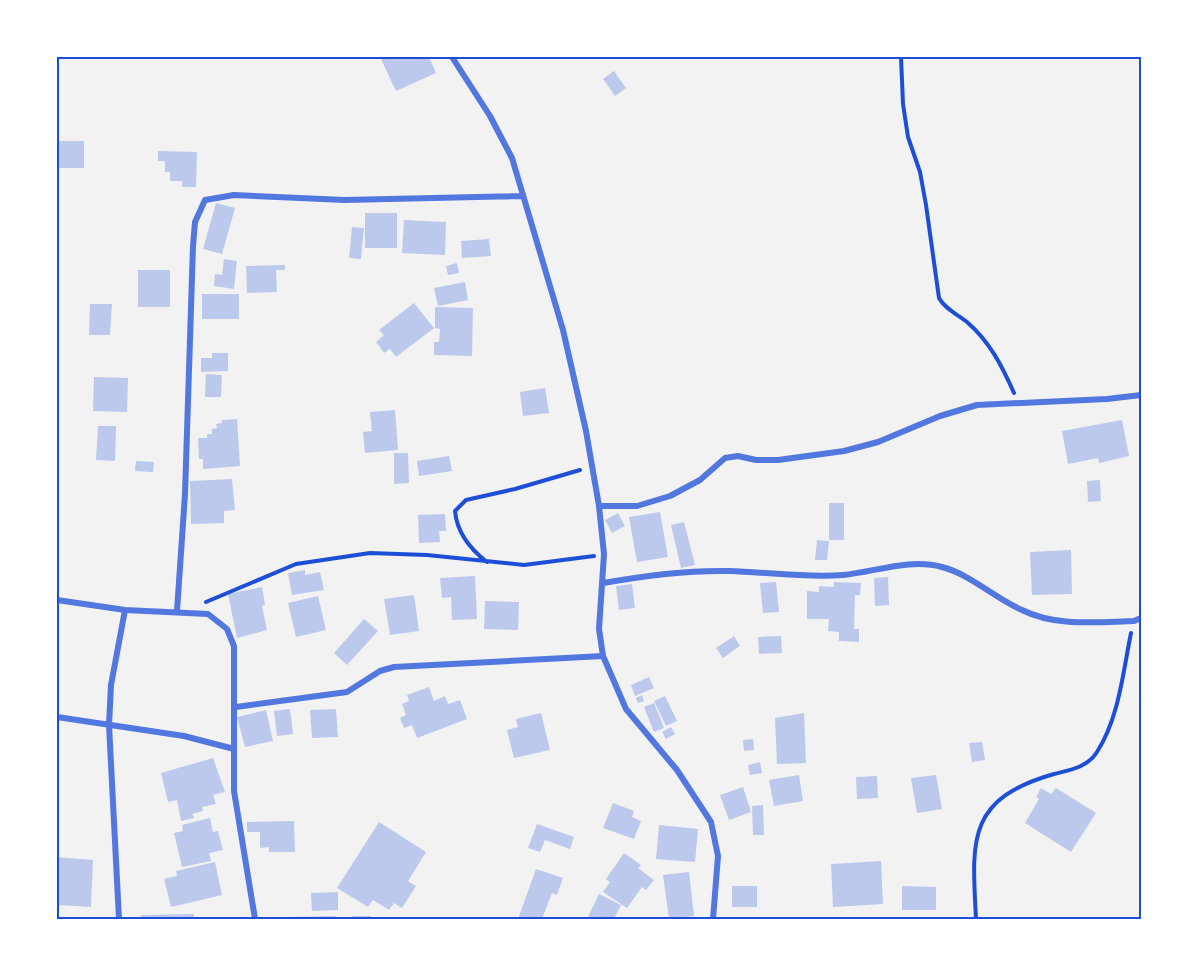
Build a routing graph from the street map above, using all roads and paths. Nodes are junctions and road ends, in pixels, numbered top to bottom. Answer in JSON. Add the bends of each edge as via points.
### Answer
{"nodes":[{"id":1,"x":452,"y":57,"type":"edge"},
{"id":2,"x":901,"y":57,"type":"edge"},
{"id":3,"x":523,"y":196,"type":"junction"},
{"id":4,"x":1141,"y":395,"type":"edge"},
{"id":5,"x":1018,"y":401,"type":"junction"},
{"id":6,"x":592,"y":467,"type":"junction"},
{"id":7,"x":599,"y":506,"type":"junction"},
{"id":8,"x":604,"y":554,"type":"junction"},
{"id":9,"x":488,"y":562,"type":"junction"},
{"id":10,"x":603,"y":583,"type":"junction"},
{"id":11,"x":57,"y":600,"type":"edge"},
{"id":12,"x":125,"y":610,"type":"junction"},
{"id":13,"x":177,"y":611,"type":"junction"},
{"id":14,"x":190,"y":612,"type":"junction"},
{"id":15,"x":1141,"y":618,"type":"edge"},
{"id":16,"x":1134,"y":621,"type":"junction"},
{"id":17,"x":603,"y":656,"type":"junction"},
{"id":18,"x":236,"y":707,"type":"junction"},
{"id":19,"x":57,"y":717,"type":"edge"},
{"id":20,"x":109,"y":725,"type":"junction"},
{"id":21,"x":234,"y":749,"type":"junction"},
{"id":22,"x":119,"y":919,"type":"edge"},
{"id":23,"x":255,"y":919,"type":"edge"},
{"id":24,"x":713,"y":919,"type":"edge"},
{"id":25,"x":976,"y":919,"type":"edge"}],
"edges":[{"from":1,"to":3,"type":"street","via":[[512,158]]},
{"from":2,"to":5,"type":"path","via":[[908,137],[920,172],[939,298],[987,343]]},
{"from":3,"to":6,"type":"street","via":[[563,330]]},
{"from":3,"to":13,"type":"street","via":[[366,200],[234,195],[205,200],[195,222],[193,246]]},
{"from":4,"to":5,"type":"street"},
{"from":5,"to":7,"type":"street","via":[[976,405],[844,452],[778,460],[725,458],[700,480],[670,496],[637,506]]},
{"from":6,"to":7,"type":"street"},
{"from":6,"to":9,"type":"path","via":[[466,500],[455,511],[457,525],[473,552]]},
{"from":7,"to":8,"type":"street"},
{"from":8,"to":9,"type":"path","via":[[524,565]]},
{"from":8,"to":10,"type":"street"},
{"from":9,"to":14,"type":"path","via":[[370,553],[296,564],[224,593]]},
{"from":10,"to":16,"type":"street","via":[[691,572],[813,576],[909,565],[941,566],[966,576],[1022,611],[1047,619]]},
{"from":10,"to":17,"type":"street","via":[[599,629]]},
{"from":11,"to":12,"type":"street"},
{"from":12,"to":13,"type":"street"},
{"from":12,"to":20,"type":"street","via":[[111,686]]},
{"from":13,"to":14,"type":"street"},
{"from":14,"to":18,"type":"street","via":[[208,614],[227,628],[234,646]]},
{"from":15,"to":16,"type":"street"},
{"from":16,"to":25,"type":"path","via":[[1110,724],[1097,753],[1084,765],[1009,792],[977,830],[973,853]]},
{"from":17,"to":18,"type":"street","via":[[394,666],[347,692]]},
{"from":17,"to":24,"type":"street","via":[[626,709],[676,770],[711,822],[718,856]]},
{"from":18,"to":21,"type":"street"},
{"from":19,"to":20,"type":"street"},
{"from":20,"to":21,"type":"street","via":[[184,736]]},
{"from":20,"to":22,"type":"street"},
{"from":21,"to":23,"type":"street","via":[[236,809]]}]}
